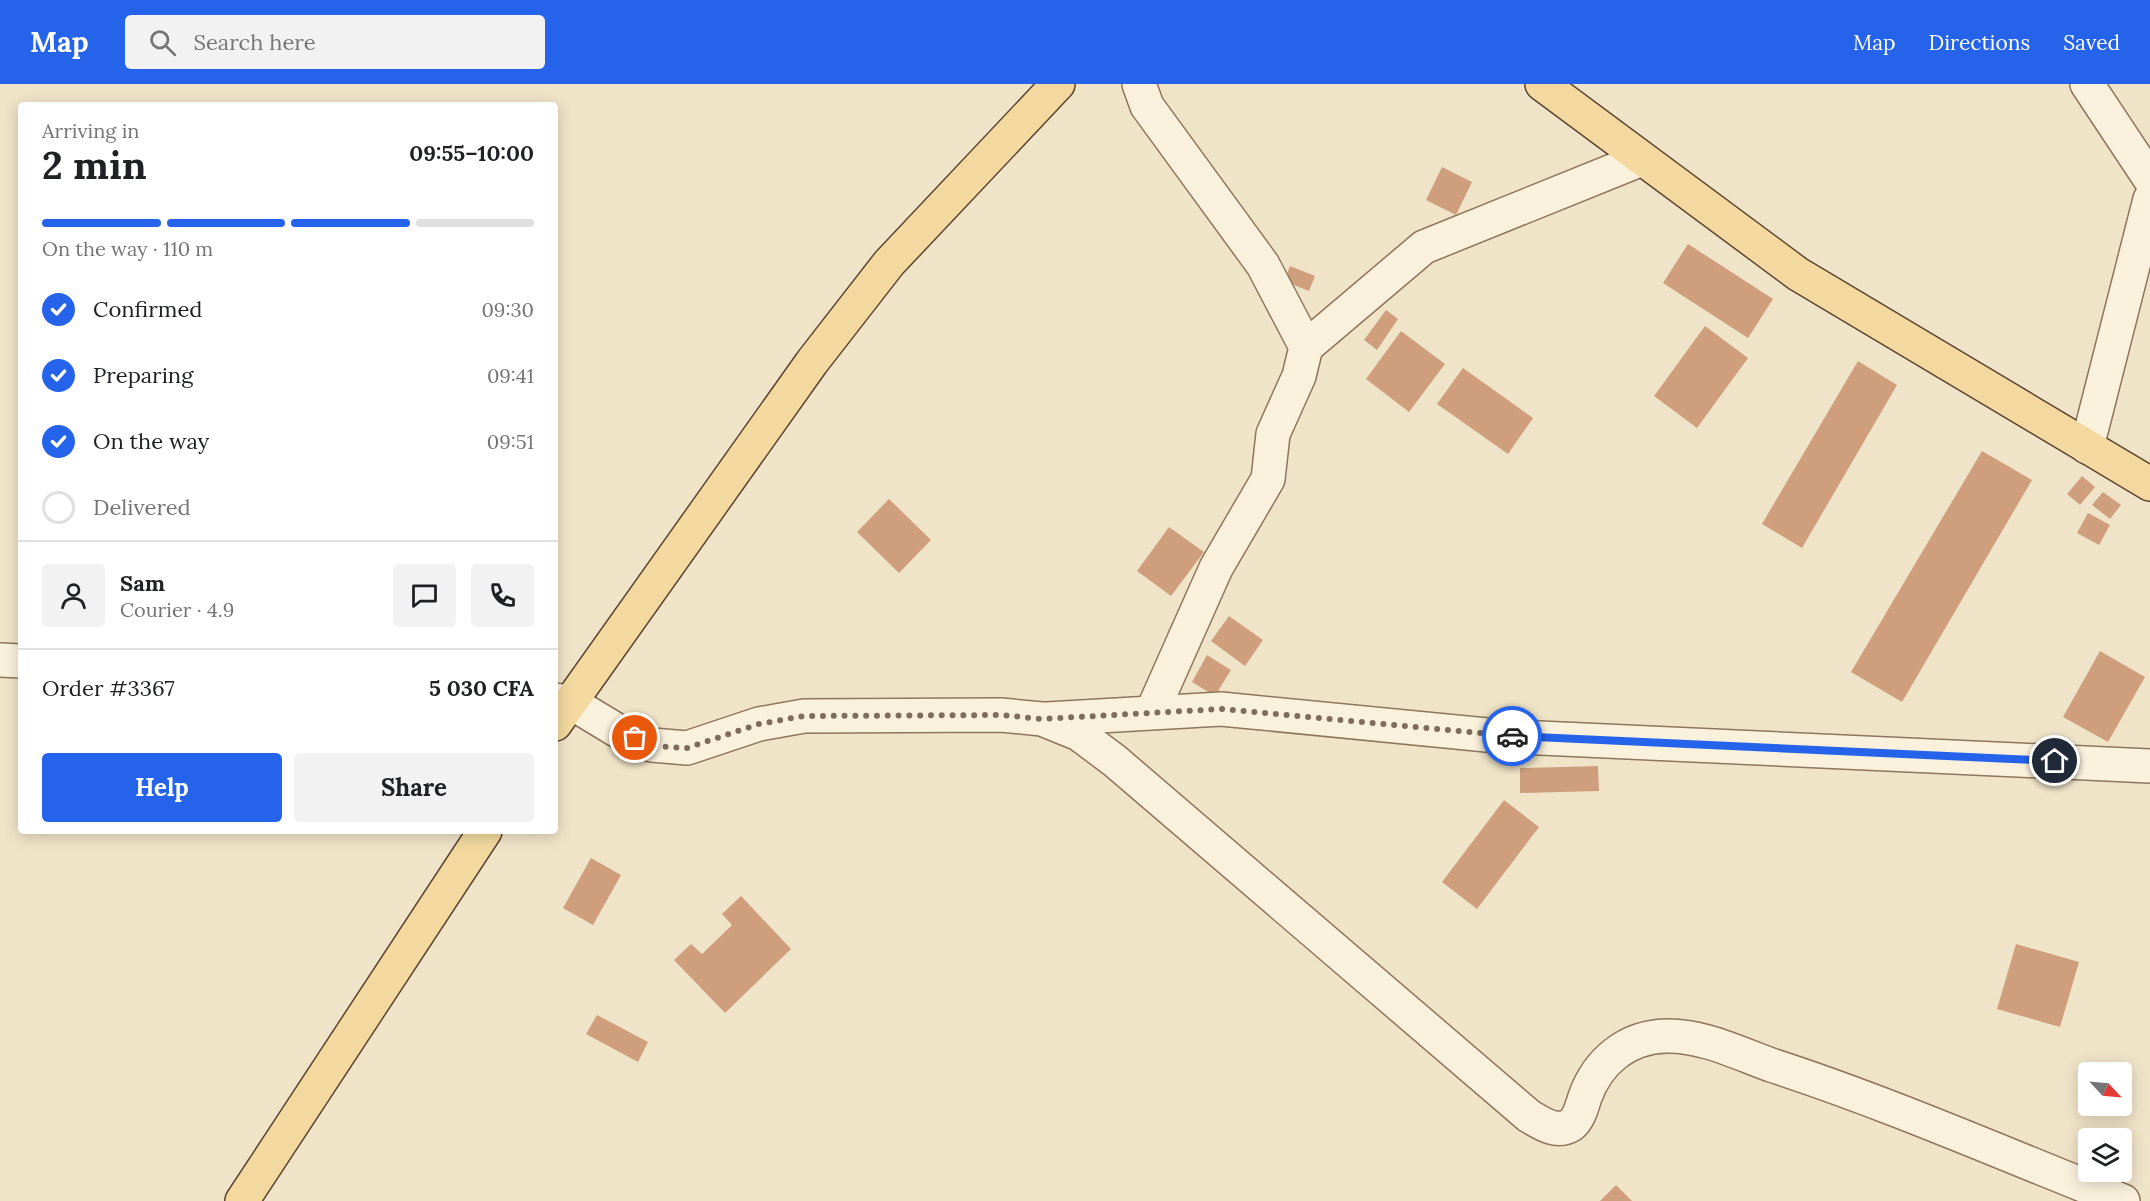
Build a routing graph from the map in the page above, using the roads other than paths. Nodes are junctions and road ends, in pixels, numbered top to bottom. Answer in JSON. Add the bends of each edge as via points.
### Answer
{"nodes":[{"id":1,"x":1058,"y":84,"type":"edge"},
{"id":2,"x":1139,"y":84,"type":"edge"},
{"id":3,"x":1542,"y":84,"type":"edge"},
{"id":4,"x":2087,"y":84,"type":"edge"},
{"id":5,"x":1642,"y":159,"type":"junction"},
{"id":6,"x":2150,"y":179,"type":"edge"},
{"id":7,"x":2150,"y":199,"type":"edge"},
{"id":8,"x":1306,"y":347,"type":"junction"},
{"id":9,"x":2087,"y":447,"type":"junction"},
{"id":10,"x":2150,"y":484,"type":"edge"},
{"id":11,"x":0,"y":660,"type":"edge"},
{"id":12,"x":18,"y":661,"type":"edge"},
{"id":13,"x":560,"y":709,"type":"edge"},
{"id":14,"x":1152,"y":712,"type":"junction"},
{"id":15,"x":1042,"y":719,"type":"junction"},
{"id":16,"x":2150,"y":766,"type":"edge"},
{"id":17,"x":483,"y":834,"type":"edge"},
{"id":18,"x":242,"y":1201,"type":"edge"},
{"id":19,"x":2123,"y":1201,"type":"edge"}],
"edges":[{"from":1,"to":13,"type":"main road","via":[[875,281]]},
{"from":2,"to":8,"type":"street","via":[[1147,106],[1263,266]]},
{"from":3,"to":5,"type":"main road"},
{"from":4,"to":6,"type":"street"},
{"from":5,"to":8,"type":"street","via":[[1424,247]]},
{"from":5,"to":9,"type":"main road","via":[[1798,274]]},
{"from":7,"to":9,"type":"street"},
{"from":8,"to":14,"type":"street","via":[[1299,376],[1273,434],[1268,479],[1216,568]]},
{"from":9,"to":10,"type":"main road"},
{"from":11,"to":12,"type":"street"},
{"from":13,"to":15,"type":"street","via":[[652,746],[687,748],[759,724],[804,716],[1001,715]]},
{"from":14,"to":15,"type":"street"},
{"from":14,"to":16,"type":"street","via":[[1221,709],[1497,736]]},
{"from":15,"to":19,"type":"street","via":[[1079,734],[1115,761],[1529,1116],[1547,1126],[1560,1129],[1572,1124],[1594,1076],[1620,1049],[1639,1040],[1667,1036],[1698,1040],[1841,1088]]},
{"from":17,"to":18,"type":"main road"}]}
